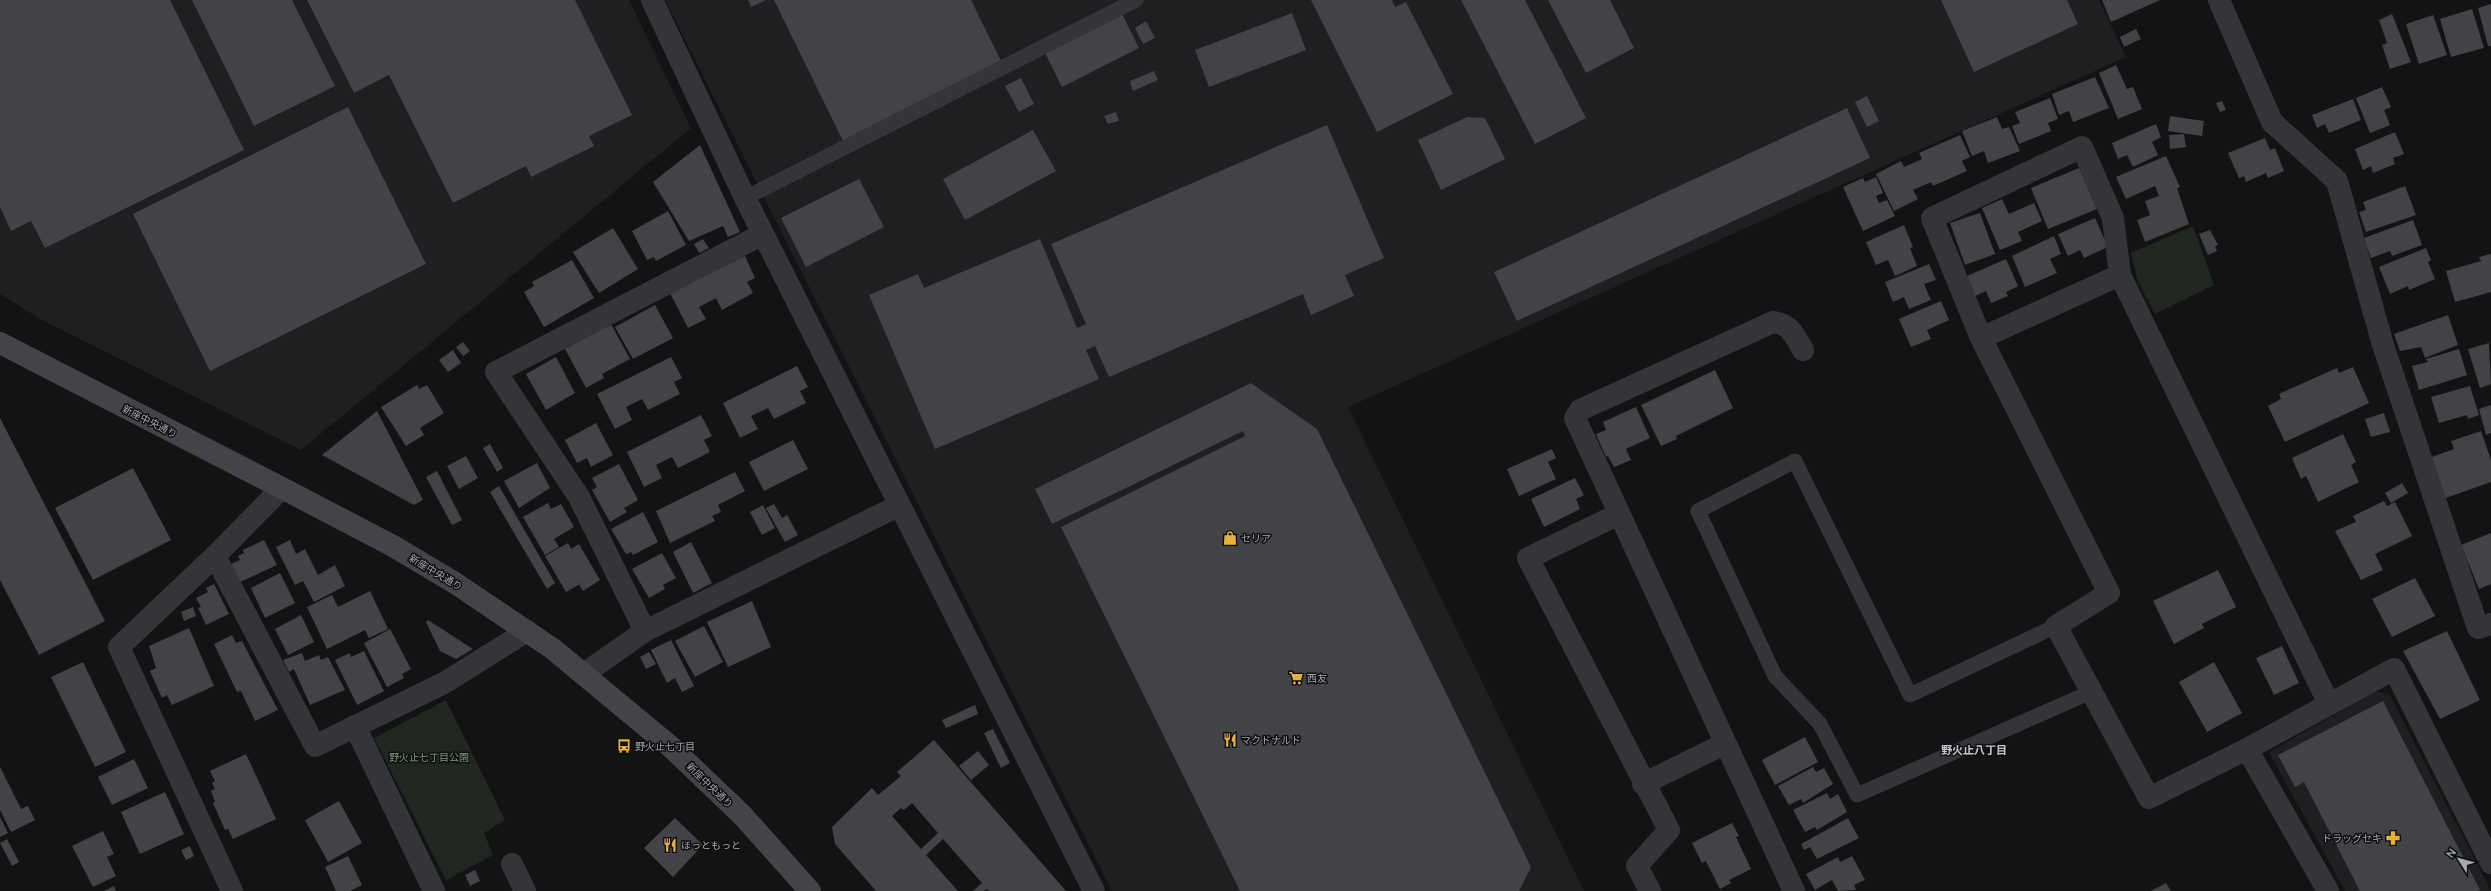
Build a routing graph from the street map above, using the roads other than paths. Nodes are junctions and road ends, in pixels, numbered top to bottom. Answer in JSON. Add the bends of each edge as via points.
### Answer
{"nodes":[{"id":1,"x":652,"y":0,"type":"edge"},
{"id":2,"x":1136,"y":0,"type":"edge"},
{"id":3,"x":2219,"y":0,"type":"edge"},
{"id":4,"x":745,"y":198,"type":"junction"},
{"id":5,"x":763,"y":234,"type":"junction"},
{"id":6,"x":2120,"y":276,"type":"junction"},
{"id":7,"x":1980,"y":338,"type":"junction"},
{"id":8,"x":0,"y":343,"type":"edge"},
{"id":9,"x":1803,"y":350,"type":"dead end"},
{"id":10,"x":282,"y":488,"type":"junction"},
{"id":11,"x":898,"y":506,"type":"junction"},
{"id":12,"x":1619,"y":514,"type":"junction"},
{"id":13,"x":215,"y":556,"type":"junction"},
{"id":14,"x":2491,"y":624,"type":"edge"},
{"id":15,"x":2056,"y":626,"type":"junction"},
{"id":16,"x":527,"y":631,"type":"junction"},
{"id":17,"x":646,"y":632,"type":"junction"},
{"id":18,"x":585,"y":673,"type":"junction"},
{"id":19,"x":2091,"y":692,"type":"junction"},
{"id":20,"x":2329,"y":704,"type":"junction"},
{"id":21,"x":355,"y":726,"type":"junction"},
{"id":22,"x":1724,"y":744,"type":"junction"},
{"id":23,"x":2247,"y":749,"type":"junction"},
{"id":24,"x":1643,"y":784,"type":"junction"},
{"id":25,"x":2491,"y":863,"type":"edge"},
{"id":26,"x":512,"y":864,"type":"dead end"},
{"id":27,"x":232,"y":891,"type":"edge"},
{"id":28,"x":434,"y":891,"type":"edge"},
{"id":29,"x":525,"y":891,"type":"edge"},
{"id":30,"x":810,"y":891,"type":"edge"},
{"id":31,"x":1094,"y":891,"type":"edge"},
{"id":32,"x":1650,"y":891,"type":"edge"},
{"id":33,"x":1794,"y":891,"type":"edge"},
{"id":34,"x":2328,"y":891,"type":"edge"}],
"edges":[{"from":1,"to":4,"type":"street"},
{"from":2,"to":4,"type":"lane"},
{"from":3,"to":14,"type":"street","via":[[2272,122],[2337,181],[2383,345],[2478,628]]},
{"from":4,"to":5,"type":"street"},
{"from":5,"to":11,"type":"street"},
{"from":5,"to":17,"type":"street","via":[[496,372],[579,497]]},
{"from":6,"to":7,"type":"street"},
{"from":6,"to":7,"type":"street","via":[[2113,218],[2082,147],[1932,218]]},
{"from":6,"to":20,"type":"street"},
{"from":7,"to":15,"type":"street","via":[[2110,593]]},
{"from":8,"to":10,"type":"street","name":"新座中央通り"},
{"from":9,"to":12,"type":"street","via":[[1791,328],[1782,323],[1772,322],[1580,410],[1575,418]]},
{"from":10,"to":13,"type":"street"},
{"from":10,"to":16,"type":"street","name":"新座中央通り","via":[[393,546]]},
{"from":11,"to":17,"type":"street"},
{"from":11,"to":31,"type":"street"},
{"from":12,"to":22,"type":"street"},
{"from":12,"to":24,"type":"street","via":[[1528,558]]},
{"from":13,"to":21,"type":"street","via":[[315,746]]},
{"from":13,"to":27,"type":"street","via":[[119,646]]},
{"from":15,"to":19,"type":"street"},
{"from":15,"to":19,"type":"lane","via":[[1910,696],[1795,462],[1698,511],[1775,676],[1820,724],[1857,795]]},
{"from":16,"to":18,"type":"street","name":"新座中央通り"},
{"from":16,"to":21,"type":"street","via":[[444,683]]},
{"from":17,"to":18,"type":"street"},
{"from":18,"to":30,"type":"street","name":"新座中央通り","via":[[671,747],[742,816]]},
{"from":19,"to":23,"type":"street","via":[[2149,798]]},
{"from":20,"to":23,"type":"street"},
{"from":20,"to":25,"type":"street","via":[[2394,669]]},
{"from":21,"to":28,"type":"street"},
{"from":22,"to":24,"type":"street"},
{"from":22,"to":33,"type":"street"},
{"from":23,"to":34,"type":"street"},
{"from":24,"to":32,"type":"street","via":[[1668,830],[1637,866]]},
{"from":26,"to":29,"type":"street"}]}
